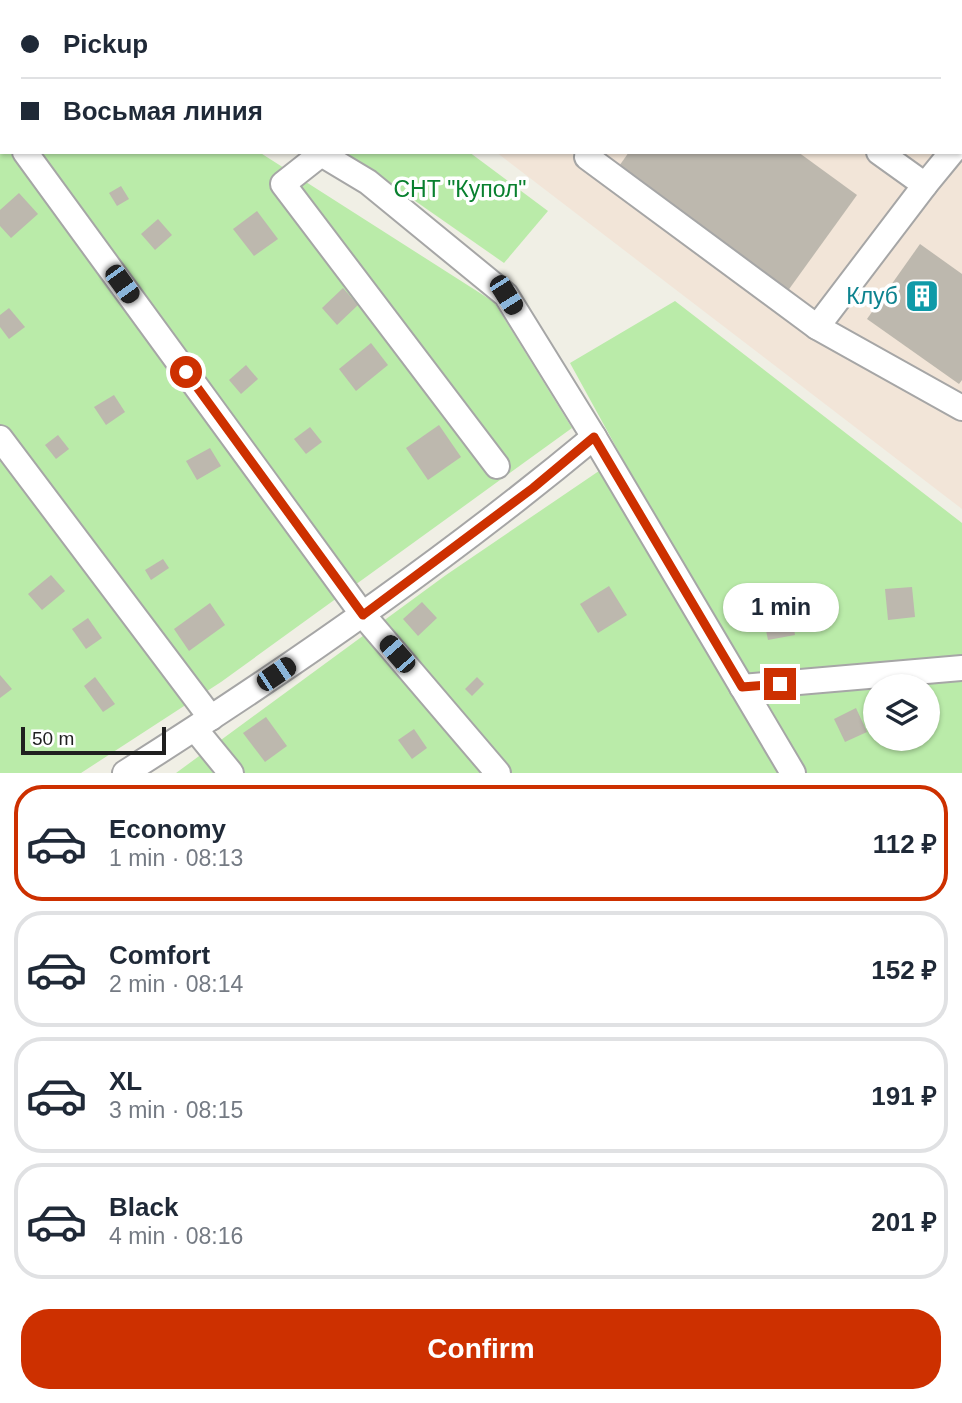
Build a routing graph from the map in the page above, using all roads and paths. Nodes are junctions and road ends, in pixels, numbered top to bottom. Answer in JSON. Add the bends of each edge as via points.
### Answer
{"nodes":[{"id":1,"x":26,"y":154,"type":"edge"},
{"id":2,"x":319,"y":154,"type":"edge"},
{"id":3,"x":322,"y":154,"type":"edge"},
{"id":4,"x":589,"y":154,"type":"edge"},
{"id":5,"x":882,"y":154,"type":"edge"},
{"id":6,"x":949,"y":154,"type":"edge"},
{"id":7,"x":925,"y":185,"type":"junction"},
{"id":8,"x":817,"y":327,"type":"junction"},
{"id":9,"x":962,"y":408,"type":"edge"},
{"id":10,"x":594,"y":437,"type":"junction"},
{"id":11,"x":0,"y":438,"type":"edge"},
{"id":12,"x":497,"y":466,"type":"dead end"},
{"id":13,"x":363,"y":615,"type":"junction"},
{"id":14,"x":962,"y":668,"type":"edge"},
{"id":15,"x":742,"y":687,"type":"junction"},
{"id":16,"x":203,"y":724,"type":"junction"},
{"id":17,"x":125,"y":773,"type":"edge"},
{"id":18,"x":231,"y":773,"type":"edge"},
{"id":19,"x":498,"y":773,"type":"edge"},
{"id":20,"x":793,"y":773,"type":"edge"}],
"edges":[{"from":1,"to":13,"type":"street"},
{"from":2,"to":12,"type":"street","via":[[283,184]]},
{"from":3,"to":10,"type":"street","via":[[368,182],[506,295]]},
{"from":4,"to":8,"type":"street"},
{"from":5,"to":7,"type":"street"},
{"from":6,"to":7,"type":"street"},
{"from":7,"to":8,"type":"street"},
{"from":8,"to":9,"type":"street"},
{"from":10,"to":13,"type":"street"},
{"from":10,"to":15,"type":"street"},
{"from":11,"to":16,"type":"street"},
{"from":13,"to":16,"type":"street"},
{"from":13,"to":19,"type":"street"},
{"from":14,"to":15,"type":"street"},
{"from":15,"to":20,"type":"street"},
{"from":16,"to":17,"type":"street"},
{"from":16,"to":18,"type":"street"}]}
